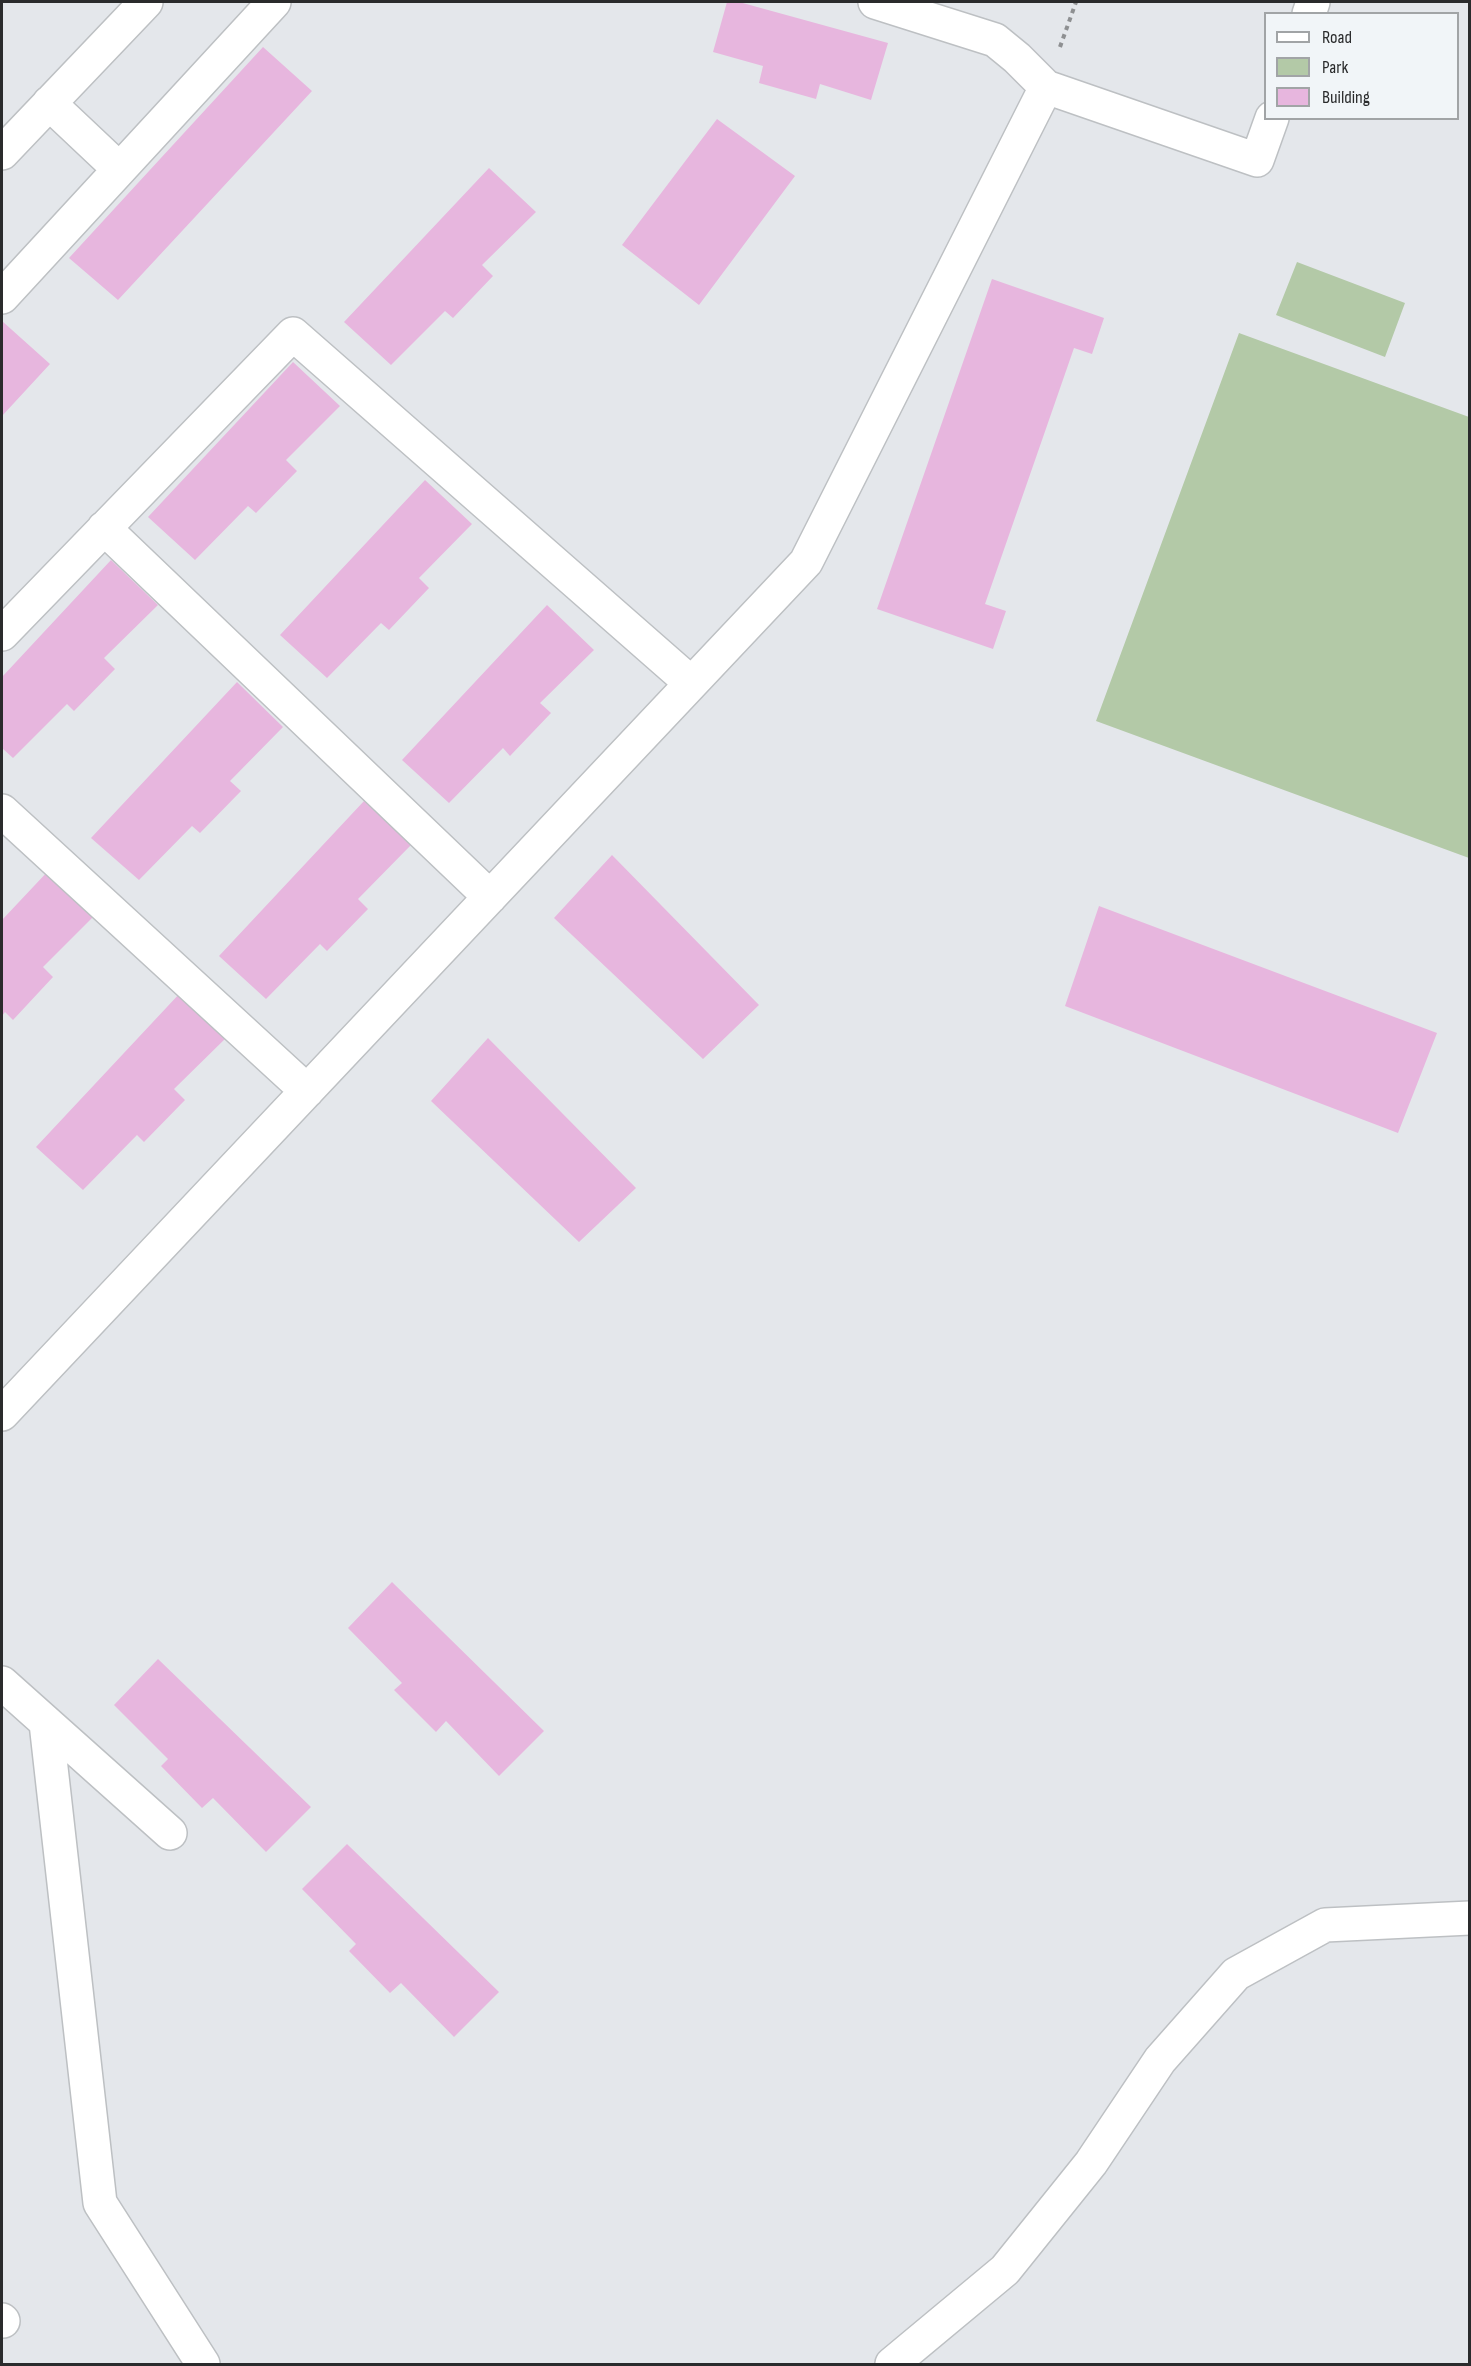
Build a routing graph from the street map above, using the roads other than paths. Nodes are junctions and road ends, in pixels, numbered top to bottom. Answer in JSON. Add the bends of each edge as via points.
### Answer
{"nodes":[{"id":1,"x":146,"y":2,"type":"edge"},
{"id":2,"x":274,"y":2,"type":"edge"},
{"id":3,"x":875,"y":2,"type":"edge"},
{"id":4,"x":1046,"y":87,"type":"junction"},
{"id":5,"x":49,"y":103,"type":"junction"},
{"id":6,"x":1271,"y":120,"type":"edge"},
{"id":7,"x":2,"y":153,"type":"edge"},
{"id":8,"x":119,"y":169,"type":"junction"},
{"id":9,"x":2,"y":297,"type":"edge"},
{"id":10,"x":104,"y":528,"type":"junction"},
{"id":11,"x":2,"y":634,"type":"edge"},
{"id":12,"x":692,"y":683,"type":"junction"},
{"id":13,"x":2,"y":811,"type":"edge"},
{"id":14,"x":490,"y":897,"type":"junction"},
{"id":15,"x":307,"y":1091,"type":"junction"},
{"id":16,"x":2,"y":1414,"type":"edge"},
{"id":17,"x":2,"y":1683,"type":"edge"},
{"id":18,"x":46,"y":1723,"type":"junction"},
{"id":19,"x":170,"y":1833,"type":"dead end"},
{"id":20,"x":1470,"y":1918,"type":"edge"},
{"id":21,"x":203,"y":2364,"type":"edge"},
{"id":22,"x":892,"y":2364,"type":"edge"}],
"edges":[{"from":1,"to":5,"type":"street"},
{"from":2,"to":8,"type":"street"},
{"from":3,"to":4,"type":"street","via":[[995,40]]},
{"from":4,"to":6,"type":"street","via":[[1257,160]]},
{"from":4,"to":12,"type":"street","via":[[806,562]]},
{"from":5,"to":7,"type":"street"},
{"from":5,"to":8,"type":"street"},
{"from":8,"to":9,"type":"street"},
{"from":10,"to":11,"type":"street"},
{"from":10,"to":12,"type":"street","via":[[293,334]]},
{"from":10,"to":14,"type":"street"},
{"from":12,"to":14,"type":"street"},
{"from":13,"to":15,"type":"street"},
{"from":14,"to":15,"type":"street"},
{"from":15,"to":16,"type":"street"},
{"from":17,"to":18,"type":"street"},
{"from":18,"to":19,"type":"street"},
{"from":18,"to":21,"type":"street","via":[[100,2203]]},
{"from":20,"to":22,"type":"street","via":[[1325,1925],[1236,1974],[1160,2060],[1091,2163],[1005,2270]]}]}
